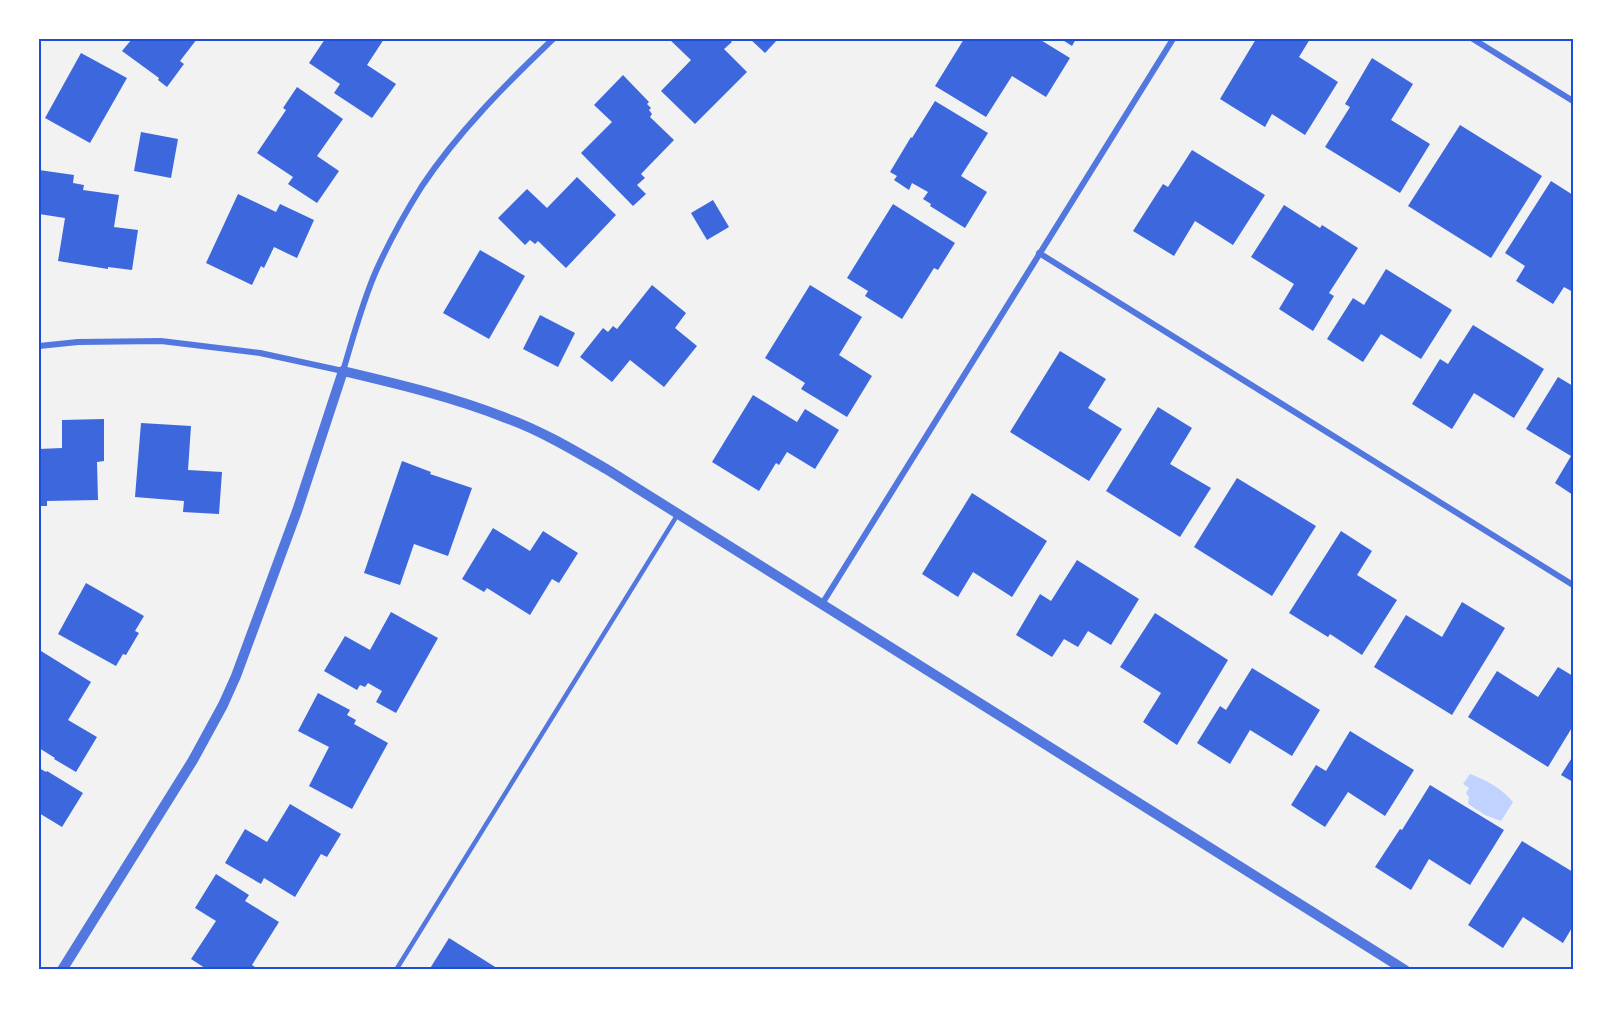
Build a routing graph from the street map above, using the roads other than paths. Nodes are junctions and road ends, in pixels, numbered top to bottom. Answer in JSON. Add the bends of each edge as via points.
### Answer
{"nodes":[{"id":1,"x":553,"y":39,"type":"edge"},
{"id":2,"x":1173,"y":39,"type":"edge"},
{"id":3,"x":1473,"y":39,"type":"edge"},
{"id":4,"x":1573,"y":101,"type":"edge"},
{"id":5,"x":1040,"y":253,"type":"junction"},
{"id":6,"x":39,"y":346,"type":"edge"},
{"id":7,"x":343,"y":371,"type":"junction"},
{"id":8,"x":678,"y":514,"type":"junction"},
{"id":9,"x":1573,"y":585,"type":"edge"},
{"id":10,"x":822,"y":604,"type":"junction"},
{"id":11,"x":62,"y":970,"type":"edge"},
{"id":12,"x":396,"y":970,"type":"edge"},
{"id":13,"x":1405,"y":970,"type":"edge"}],
"edges":[{"from":1,"to":7,"type":"street","via":[[462,134],[404,216],[375,273]]},
{"from":2,"to":5,"type":"street"},
{"from":3,"to":4,"type":"street"},
{"from":5,"to":9,"type":"street"},
{"from":5,"to":10,"type":"street"},
{"from":6,"to":7,"type":"street","via":[[161,341],[260,353]]},
{"from":7,"to":8,"type":"street","via":[[507,418],[555,440]]},
{"from":7,"to":11,"type":"street","via":[[297,511],[223,705]]},
{"from":8,"to":10,"type":"street"},
{"from":8,"to":12,"type":"lane"},
{"from":10,"to":13,"type":"street"}]}
